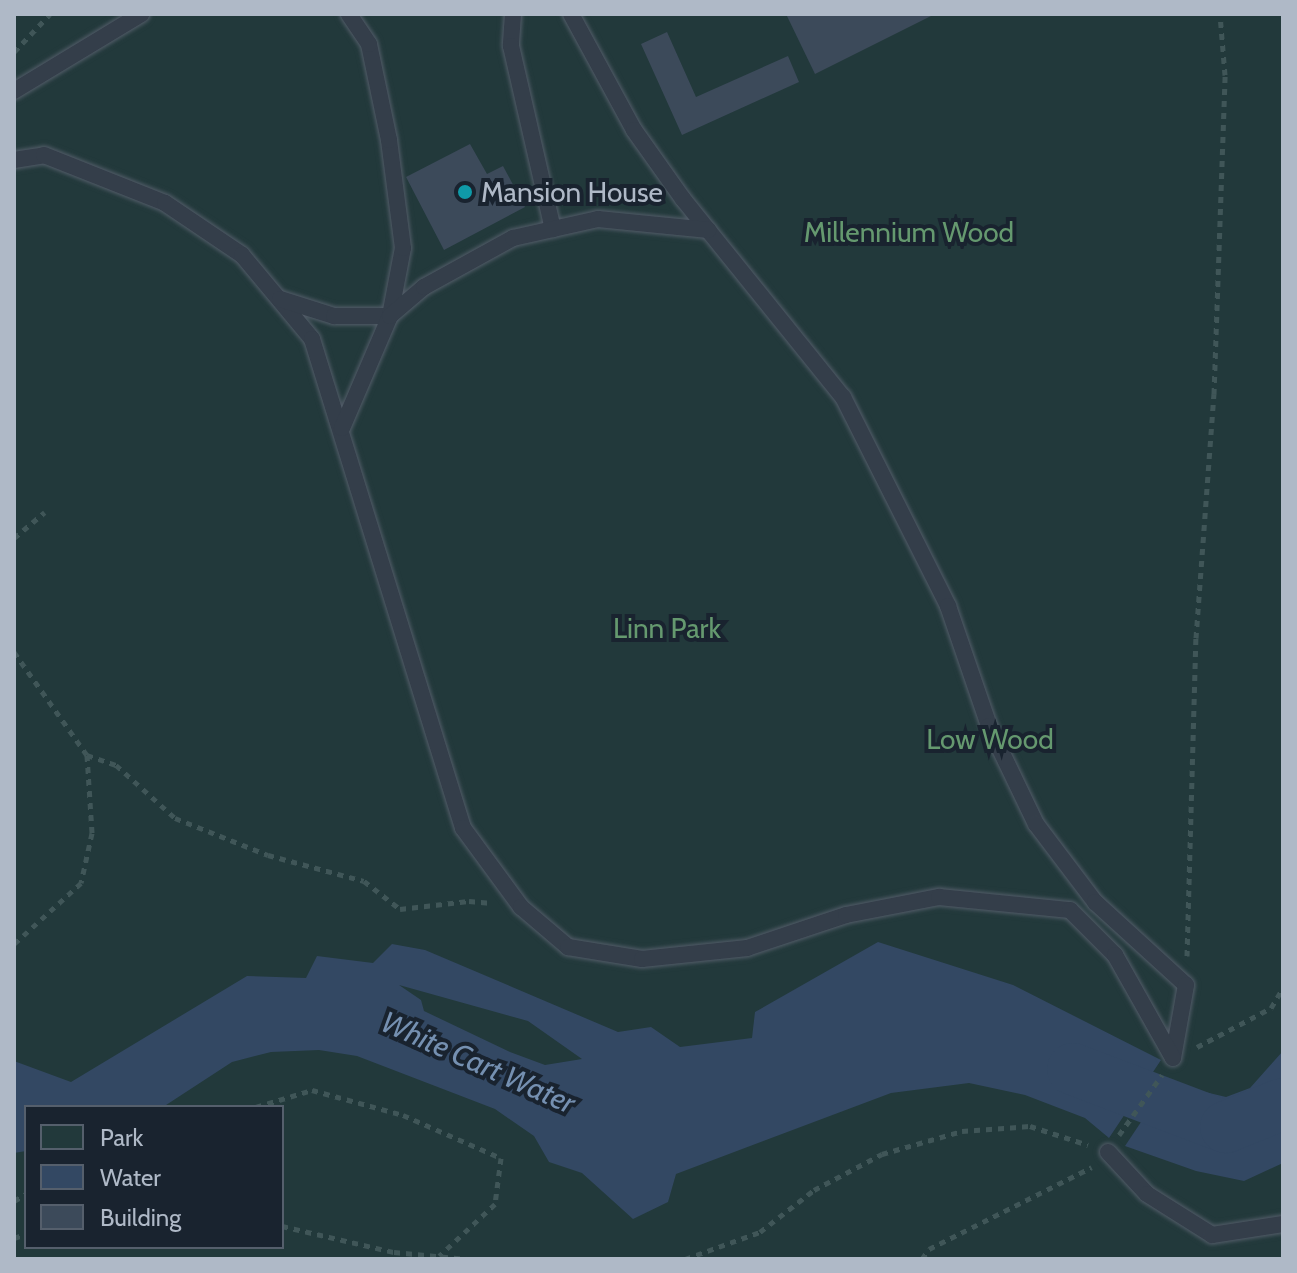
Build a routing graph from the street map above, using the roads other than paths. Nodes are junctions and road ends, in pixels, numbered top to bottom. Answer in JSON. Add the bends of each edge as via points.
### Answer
{"nodes":[{"id":1,"x":141,"y":14,"type":"edge"},
{"id":2,"x":349,"y":14,"type":"edge"},
{"id":3,"x":513,"y":14,"type":"edge"},
{"id":4,"x":571,"y":14,"type":"edge"},
{"id":5,"x":14,"y":91,"type":"edge"},
{"id":6,"x":14,"y":160,"type":"edge"},
{"id":7,"x":553,"y":229,"type":"junction"},
{"id":8,"x":708,"y":230,"type":"junction"},
{"id":9,"x":278,"y":299,"type":"junction"},
{"id":10,"x":390,"y":316,"type":"junction"},
{"id":11,"x":342,"y":428,"type":"junction"},
{"id":12,"x":1108,"y":1152,"type":"road end"},
{"id":13,"x":1283,"y":1224,"type":"edge"}],
"edges":[{"from":1,"to":5,"type":"lane"},
{"from":2,"to":10,"type":"lane","via":[[369,44],[389,140],[403,248]]},
{"from":3,"to":7,"type":"lane","via":[[511,46]]},
{"from":4,"to":8,"type":"lane","via":[[634,130]]},
{"from":6,"to":9,"type":"lane","via":[[44,155],[165,203],[242,255]]},
{"from":7,"to":8,"type":"lane","via":[[598,219]]},
{"from":7,"to":10,"type":"lane","via":[[513,238],[424,287]]},
{"from":8,"to":11,"type":"lane","via":[[843,397],[948,606],[989,726],[1036,824],[1095,902],[1186,985],[1173,1058],[1115,955],[1070,910],[939,897],[846,915],[747,948],[642,959],[568,947],[521,907],[463,828]]},
{"from":9,"to":10,"type":"lane","via":[[334,316]]},
{"from":9,"to":11,"type":"lane","via":[[312,339]]},
{"from":10,"to":11,"type":"lane"},
{"from":12,"to":13,"type":"lane","via":[[1147,1194],[1212,1235]]}]}
